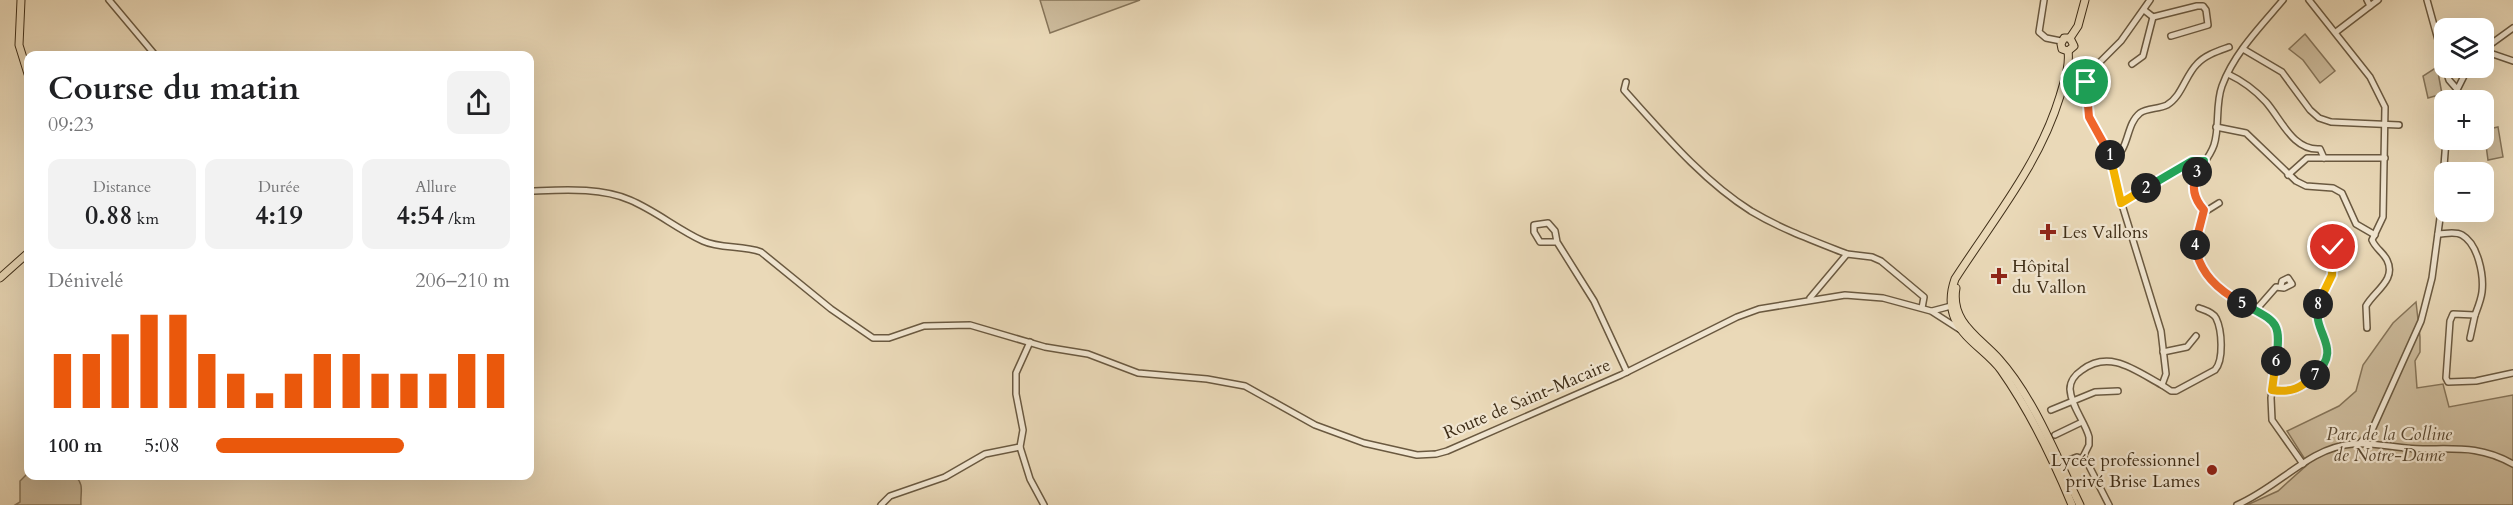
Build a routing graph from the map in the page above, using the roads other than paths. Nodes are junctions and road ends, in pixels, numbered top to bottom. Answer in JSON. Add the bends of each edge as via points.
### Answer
{"nodes":[{"id":1,"x":21,"y":0,"type":"edge"},
{"id":2,"x":109,"y":0,"type":"edge"},
{"id":3,"x":2044,"y":0,"type":"edge"},
{"id":4,"x":2085,"y":0,"type":"edge"},
{"id":5,"x":2150,"y":0,"type":"edge"},
{"id":6,"x":2283,"y":0,"type":"edge"},
{"id":7,"x":2309,"y":0,"type":"edge"},
{"id":8,"x":2378,"y":0,"type":"edge"},
{"id":9,"x":2427,"y":0,"type":"edge"},
{"id":10,"x":2369,"y":3,"type":"edge"},
{"id":11,"x":2144,"y":10,"type":"junction"},
{"id":12,"x":2153,"y":17,"type":"junction"},
{"id":13,"x":2434,"y":26,"type":"edge"},
{"id":14,"x":2513,"y":28,"type":"edge"},
{"id":15,"x":2336,"y":32,"type":"junction"},
{"id":16,"x":2171,"y":36,"type":"dead end"},
{"id":17,"x":2070,"y":38,"type":"junction"},
{"id":18,"x":2061,"y":41,"type":"junction"},
{"id":19,"x":2494,"y":42,"type":"edge"},
{"id":20,"x":2229,"y":46,"type":"dead end"},
{"id":21,"x":2242,"y":49,"type":"junction"},
{"id":22,"x":152,"y":51,"type":"edge"},
{"id":23,"x":2068,"y":51,"type":"junction"},
{"id":24,"x":2494,"y":54,"type":"edge"},
{"id":25,"x":24,"y":61,"type":"edge"},
{"id":26,"x":2513,"y":61,"type":"edge"},
{"id":27,"x":2132,"y":64,"type":"dead end"},
{"id":28,"x":2228,"y":74,"type":"junction"},
{"id":29,"x":2448,"y":78,"type":"edge"},
{"id":30,"x":2462,"y":78,"type":"edge"},
{"id":31,"x":1626,"y":82,"type":"dead end"},
{"id":32,"x":2456,"y":88,"type":"joint"},
{"id":33,"x":2386,"y":125,"type":"junction"},
{"id":34,"x":2399,"y":125,"type":"dead end"},
{"id":35,"x":2216,"y":127,"type":"junction"},
{"id":36,"x":2445,"y":150,"type":"edge"},
{"id":37,"x":2324,"y":158,"type":"junction"},
{"id":38,"x":2385,"y":158,"type":"junction"},
{"id":39,"x":2112,"y":159,"type":"junction"},
{"id":40,"x":2204,"y":161,"type":"junction"},
{"id":41,"x":2288,"y":175,"type":"junction"},
{"id":42,"x":534,"y":191,"type":"edge"},
{"id":43,"x":2121,"y":203,"type":"junction"},
{"id":44,"x":2219,"y":203,"type":"dead end"},
{"id":45,"x":2203,"y":213,"type":"junction"},
{"id":46,"x":2438,"y":234,"type":"junction"},
{"id":47,"x":2375,"y":235,"type":"junction"},
{"id":48,"x":1557,"y":242,"type":"junction"},
{"id":49,"x":1847,"y":254,"type":"junction"},
{"id":50,"x":24,"y":257,"type":"edge"},
{"id":51,"x":2333,"y":259,"type":"dead end"},
{"id":52,"x":1963,"y":267,"type":"junction"},
{"id":53,"x":0,"y":278,"type":"edge"},
{"id":54,"x":1958,"y":283,"type":"junction"},
{"id":55,"x":2281,"y":286,"type":"dead end"},
{"id":56,"x":1809,"y":300,"type":"junction"},
{"id":57,"x":1922,"y":308,"type":"junction"},
{"id":58,"x":1952,"y":308,"type":"junction"},
{"id":59,"x":2199,"y":308,"type":"dead end"},
{"id":60,"x":2255,"y":310,"type":"junction"},
{"id":61,"x":1930,"y":311,"type":"junction"},
{"id":62,"x":2475,"y":315,"type":"junction"},
{"id":63,"x":1941,"y":316,"type":"junction"},
{"id":64,"x":2367,"y":328,"type":"dead end"},
{"id":65,"x":1962,"y":331,"type":"junction"},
{"id":66,"x":2196,"y":336,"type":"dead end"},
{"id":67,"x":2470,"y":338,"type":"dead end"},
{"id":68,"x":1030,"y":342,"type":"junction"},
{"id":69,"x":1983,"y":344,"type":"junction"},
{"id":70,"x":2163,"y":351,"type":"junction"},
{"id":71,"x":1627,"y":372,"type":"junction"},
{"id":72,"x":2513,"y":373,"type":"edge"},
{"id":73,"x":2162,"y":385,"type":"junction"},
{"id":74,"x":2272,"y":390,"type":"junction"},
{"id":75,"x":2118,"y":391,"type":"dead end"},
{"id":76,"x":2073,"y":400,"type":"junction"},
{"id":77,"x":2051,"y":410,"type":"dead end"},
{"id":78,"x":2082,"y":422,"type":"junction"},
{"id":79,"x":2055,"y":435,"type":"dead end"},
{"id":80,"x":2361,"y":442,"type":"junction"},
{"id":81,"x":1020,"y":447,"type":"junction"},
{"id":82,"x":2083,"y":457,"type":"junction"},
{"id":83,"x":2303,"y":464,"type":"junction"},
{"id":84,"x":2513,"y":464,"type":"edge"},
{"id":85,"x":2056,"y":465,"type":"junction"},
{"id":86,"x":881,"y":505,"type":"edge"},
{"id":87,"x":1044,"y":505,"type":"edge"},
{"id":88,"x":2072,"y":505,"type":"edge"},
{"id":89,"x":2080,"y":505,"type":"edge"},
{"id":90,"x":2109,"y":505,"type":"edge"},
{"id":91,"x":2237,"y":505,"type":"edge"}],
"edges":[{"from":1,"to":25,"type":"main road","via":[[19,45]]},
{"from":2,"to":22,"type":"street"},
{"from":3,"to":18,"type":"street","via":[[2039,32]]},
{"from":4,"to":17,"type":"main road","via":[[2078,26]]},
{"from":5,"to":11,"type":"street"},
{"from":6,"to":21,"type":"street"},
{"from":7,"to":15,"type":"street"},
{"from":8,"to":10,"type":"street"},
{"from":9,"to":13,"type":"street"},
{"from":10,"to":15,"type":"street"},
{"from":11,"to":12,"type":"street"},
{"from":11,"to":39,"type":"street","via":[[2121,41],[2094,67],[2086,82],[2089,117]]},
{"from":12,"to":16,"type":"street","via":[[2203,6],[2208,25]]},
{"from":12,"to":27,"type":"street","via":[[2143,56]]},
{"from":14,"to":19,"type":"street"},
{"from":15,"to":33,"type":"street","via":[[2370,77],[2385,107]]},
{"from":17,"to":18,"type":"main road"},
{"from":17,"to":23,"type":"main road","via":[[2074,45]]},
{"from":18,"to":23,"type":"main road","via":[[2062,49]]},
{"from":20,"to":39,"type":"street","via":[[2194,66],[2167,105],[2140,113],[2121,153]]},
{"from":21,"to":28,"type":"street"},
{"from":21,"to":33,"type":"street","via":[[2282,72],[2319,118]]},
{"from":23,"to":52,"type":"main road","via":[[2060,96],[2037,153]]},
{"from":24,"to":26,"type":"street"},
{"from":28,"to":35,"type":"street","via":[[2221,87]]},
{"from":28,"to":37,"type":"street","via":[[2246,83],[2302,145],[2322,150]]},
{"from":29,"to":32,"type":"street"},
{"from":30,"to":32,"type":"street"},
{"from":31,"to":49,"type":"street","via":[[1624,90],[1719,188],[1786,230]]},
{"from":33,"to":34,"type":"street"},
{"from":33,"to":38,"type":"street"},
{"from":35,"to":40,"type":"street","via":[[2213,148]]},
{"from":35,"to":41,"type":"street","via":[[2246,133]]},
{"from":36,"to":46,"type":"street"},
{"from":37,"to":38,"type":"street"},
{"from":37,"to":41,"type":"street","via":[[2307,158]]},
{"from":38,"to":47,"type":"street","via":[[2383,217]]},
{"from":39,"to":43,"type":"street"},
{"from":40,"to":43,"type":"street","via":[[2192,161]]},
{"from":40,"to":45,"type":"street","via":[[2194,179]]},
{"from":41,"to":47,"type":"street","via":[[2306,186],[2333,188],[2342,193],[2356,224]]},
{"from":42,"to":68,"type":"street","name":"Route de Saint-Macaire","via":[[616,195],[705,242],[761,252],[873,338],[889,338],[915,328],[942,324],[970,325]]},
{"from":43,"to":70,"type":"street","via":[[2151,294]]},
{"from":44,"to":45,"type":"street"},
{"from":45,"to":60,"type":"street","via":[[2195,239],[2199,262],[2217,287]]},
{"from":46,"to":62,"type":"street","via":[[2463,235],[2475,253],[2482,280]]},
{"from":46,"to":80,"type":"street","via":[[2421,321],[2372,430]]},
{"from":47,"to":64,"type":"street","via":[[2372,240],[2389,262],[2390,273],[2366,306]]},
{"from":48,"to":48,"type":"street","via":[[1548,223],[1534,225],[1540,242]]},
{"from":48,"to":71,"type":"street","via":[[1594,301]]},
{"from":49,"to":56,"type":"street"},
{"from":49,"to":57,"type":"street","via":[[1881,261],[1924,297]]},
{"from":50,"to":53,"type":"main road"},
{"from":51,"to":74,"type":"street","via":[[2332,275],[2317,307],[2319,329],[2329,350],[2326,362],[2300,387],[2286,392]]},
{"from":52,"to":54,"type":"main road"},
{"from":52,"to":58,"type":"main road","via":[[1952,288]]},
{"from":54,"to":58,"type":"street"},
{"from":54,"to":69,"type":"main road","via":[[1955,301],[1961,319]]},
{"from":55,"to":60,"type":"street","via":[[2269,292]]},
{"from":56,"to":57,"type":"street","name":"Route de Saint-Macaire","via":[[1845,295],[1883,298]]},
{"from":56,"to":71,"type":"street","name":"Route de Saint-Macaire","via":[[1737,317]]},
{"from":57,"to":61,"type":"street","name":"Route de Saint-Macaire"},
{"from":58,"to":61,"type":"street"},
{"from":58,"to":63,"type":"street"},
{"from":58,"to":65,"type":"main road"},
{"from":58,"to":69,"type":"street","via":[[1964,329]]},
{"from":59,"to":73,"type":"street","via":[[2216,318],[2220,365],[2176,391]]},
{"from":60,"to":74,"type":"street","via":[[2268,318],[2280,335]]},
{"from":61,"to":63,"type":"street","name":"Route de Saint-Macaire"},
{"from":62,"to":67,"type":"street"},
{"from":62,"to":72,"type":"street","via":[[2451,313],[2446,354],[2448,382]]},
{"from":63,"to":65,"type":"street","name":"Route de Saint-Macaire"},
{"from":65,"to":85,"type":"main road","via":[[1989,355],[2012,386]]},
{"from":66,"to":70,"type":"street","via":[[2187,347]]},
{"from":68,"to":71,"type":"street","name":"Route de Saint-Macaire","via":[[1088,354],[1138,374],[1245,386],[1315,425],[1364,443],[1417,455],[1446,451]]},
{"from":68,"to":81,"type":"street","via":[[1016,373],[1023,430]]},
{"from":69,"to":85,"type":"main road","via":[[2023,392]]},
{"from":70,"to":73,"type":"street","via":[[2166,374]]},
{"from":73,"to":76,"type":"street","via":[[2127,366],[2101,360],[2073,379]]},
{"from":74,"to":83,"type":"street","via":[[2272,420]]},
{"from":75,"to":76,"type":"street","via":[[2095,392]]},
{"from":76,"to":77,"type":"street"},
{"from":76,"to":78,"type":"street"},
{"from":78,"to":79,"type":"street"},
{"from":78,"to":82,"type":"street","via":[[2089,446]]},
{"from":80,"to":83,"type":"street","via":[[2327,451]]},
{"from":80,"to":84,"type":"street","via":[[2422,449],[2465,448]]},
{"from":81,"to":86,"type":"street","via":[[984,454],[945,477],[890,496]]},
{"from":81,"to":87,"type":"street"},
{"from":82,"to":85,"type":"street"},
{"from":82,"to":90,"type":"street"},
{"from":83,"to":91,"type":"street"},
{"from":85,"to":88,"type":"main road"},
{"from":85,"to":89,"type":"main road"}]}
